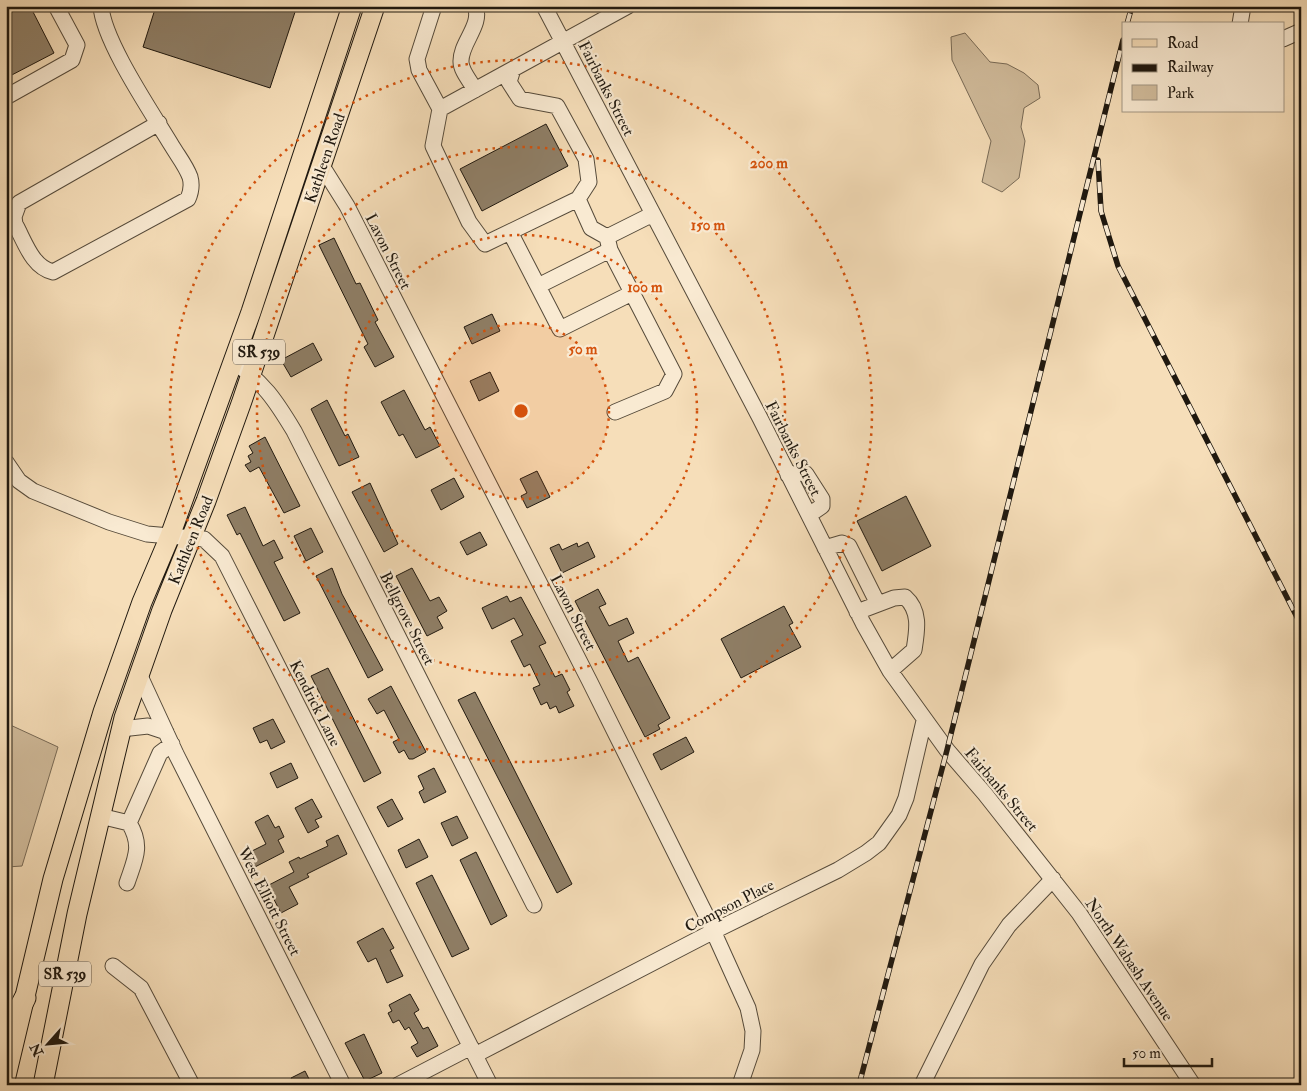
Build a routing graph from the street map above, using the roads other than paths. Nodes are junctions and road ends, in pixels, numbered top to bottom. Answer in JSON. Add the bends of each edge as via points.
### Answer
{"nodes":[{"id":1,"x":56,"y":6,"type":"edge"},
{"id":2,"x":101,"y":6,"type":"edge"},
{"id":3,"x":352,"y":6,"type":"edge"},
{"id":4,"x":375,"y":6,"type":"edge"},
{"id":5,"x":434,"y":6,"type":"edge"},
{"id":6,"x":475,"y":6,"type":"edge"},
{"id":7,"x":544,"y":6,"type":"edge"},
{"id":8,"x":628,"y":6,"type":"edge"},
{"id":9,"x":1243,"y":6,"type":"edge"},
{"id":10,"x":1240,"y":22,"type":"edge"},
{"id":11,"x":1301,"y":30,"type":"edge"},
{"id":12,"x":1284,"y":38,"type":"edge"},
{"id":13,"x":563,"y":43,"type":"junction"},
{"id":14,"x":513,"y":69,"type":"junction"},
{"id":15,"x":475,"y":90,"type":"junction"},
{"id":16,"x":6,"y":97,"type":"edge"},
{"id":17,"x":440,"y":109,"type":"junction"},
{"id":18,"x":159,"y":123,"type":"junction"},
{"id":19,"x":322,"y":166,"type":"junction"},
{"id":20,"x":578,"y":199,"type":"junction"},
{"id":21,"x":653,"y":214,"type":"junction"},
{"id":22,"x":510,"y":232,"type":"junction"},
{"id":23,"x":608,"y":243,"type":"junction"},
{"id":24,"x":538,"y":286,"type":"junction"},
{"id":25,"x":632,"y":293,"type":"junction"},
{"id":26,"x":233,"y":362,"type":"junction"},
{"id":27,"x":251,"y":374,"type":"junction"},
{"id":28,"x":615,"y":412,"type":"dead end"},
{"id":29,"x":6,"y":462,"type":"edge"},
{"id":30,"x":170,"y":536,"type":"junction"},
{"id":31,"x":191,"y":537,"type":"junction"},
{"id":32,"x":825,"y":548,"type":"junction"},
{"id":33,"x":878,"y":604,"type":"junction"},
{"id":34,"x":857,"y":612,"type":"junction"},
{"id":35,"x":890,"y":670,"type":"junction"},
{"id":36,"x":139,"y":674,"type":"junction"},
{"id":37,"x":924,"y":721,"type":"junction"},
{"id":38,"x":121,"y":729,"type":"junction"},
{"id":39,"x":169,"y":738,"type":"junction"},
{"id":40,"x":100,"y":816,"type":"junction"},
{"id":41,"x":128,"y":823,"type":"junction"},
{"id":42,"x":1053,"y":879,"type":"junction"},
{"id":43,"x":127,"y":883,"type":"dead end"},
{"id":44,"x":534,"y":905,"type":"dead end"},
{"id":45,"x":712,"y":932,"type":"junction"},
{"id":46,"x":113,"y":966,"type":"dead end"},
{"id":47,"x":25,"y":998,"type":"junction"},
{"id":48,"x":6,"y":1034,"type":"edge"},
{"id":49,"x":473,"y":1051,"type":"junction"},
{"id":50,"x":6,"y":1076,"type":"edge"},
{"id":51,"x":43,"y":1085,"type":"edge"},
{"id":52,"x":192,"y":1085,"type":"edge"},
{"id":53,"x":343,"y":1085,"type":"edge"},
{"id":54,"x":398,"y":1085,"type":"edge"},
{"id":55,"x":490,"y":1085,"type":"edge"},
{"id":56,"x":740,"y":1085,"type":"edge"},
{"id":57,"x":922,"y":1085,"type":"edge"},
{"id":58,"x":1193,"y":1085,"type":"edge"}],
"edges":[{"from":1,"to":16,"type":"street","via":[[77,45],[72,60]]},
{"from":2,"to":18,"type":"street","via":[[108,36]]},
{"from":3,"to":26,"type":"main road","name":"Kathleen Road","number":"SR 539"},
{"from":4,"to":19,"type":"main road","name":"Kathleen Road","number":"SR 539"},
{"from":5,"to":17,"type":"street","via":[[417,59],[419,70]]},
{"from":6,"to":15,"type":"street","via":[[475,22],[461,55],[461,64]]},
{"from":7,"to":13,"type":"street","name":"Fairbanks Street"},
{"from":8,"to":13,"type":"street"},
{"from":9,"to":10,"type":"street"},
{"from":11,"to":12,"type":"street"},
{"from":13,"to":14,"type":"street"},
{"from":13,"to":21,"type":"street","name":"Fairbanks Street"},
{"from":14,"to":15,"type":"street"},
{"from":14,"to":20,"type":"street","via":[[509,82],[520,100],[557,106],[586,159],[588,182]]},
{"from":15,"to":17,"type":"street"},
{"from":17,"to":22,"type":"street","via":[[433,146],[469,222],[485,244]]},
{"from":18,"to":18,"type":"street","via":[[190,176],[188,199],[53,272],[43,270],[36,264],[15,224],[19,203]]},
{"from":19,"to":27,"type":"main road","name":"Kathleen Road","number":"SR 539"},
{"from":19,"to":45,"type":"street","name":"Lavon Street","via":[[347,206],[589,680]]},
{"from":20,"to":22,"type":"street"},
{"from":20,"to":23,"type":"street","via":[[591,228]]},
{"from":21,"to":23,"type":"street"},
{"from":21,"to":32,"type":"street","name":"Fairbanks Street"},
{"from":22,"to":24,"type":"street"},
{"from":23,"to":24,"type":"street"},
{"from":23,"to":25,"type":"street"},
{"from":24,"to":25,"type":"street","via":[[560,329]]},
{"from":25,"to":28,"type":"street","via":[[674,374],[665,390]]},
{"from":26,"to":27,"type":"street","name":"Bellgrove Street"},
{"from":26,"to":30,"type":"main road","name":"Kathleen Road","number":"SR 539"},
{"from":27,"to":31,"type":"main road","name":"Kathleen Road","number":"SR 539"},
{"from":27,"to":44,"type":"street","name":"Bellgrove Street","via":[[273,396],[294,431]]},
{"from":29,"to":30,"type":"street","name":"Kendrick Lane","via":[[19,481],[32,491],[109,522],[147,534]]},
{"from":30,"to":31,"type":"street","name":"Kendrick Lane"},
{"from":30,"to":47,"type":"main road","name":"Kathleen Road","number":"SR 539","via":[[142,602],[100,721],[53,879]]},
{"from":31,"to":36,"type":"main road","name":"Kathleen Road","number":"SR 539"},
{"from":31,"to":49,"type":"street","name":"Kendrick Lane","via":[[204,539],[222,556]]},
{"from":32,"to":33,"type":"street","via":[[842,543],[849,546]]},
{"from":32,"to":34,"type":"street","name":"Fairbanks Street"},
{"from":33,"to":34,"type":"street"},
{"from":33,"to":35,"type":"street","via":[[906,596],[918,621],[914,650]]},
{"from":34,"to":35,"type":"street","name":"Fairbanks Street"},
{"from":35,"to":37,"type":"street","name":"Fairbanks Street"},
{"from":36,"to":38,"type":"main road","name":"Kathleen Road","number":"SR 539"},
{"from":36,"to":39,"type":"street","name":"West Elliott Street"},
{"from":37,"to":42,"type":"street","name":"Fairbanks Street"},
{"from":37,"to":45,"type":"street","name":"Compson Place","via":[[906,798],[890,830],[879,843],[838,870]]},
{"from":38,"to":39,"type":"street","via":[[148,726]]},
{"from":38,"to":40,"type":"main road","name":"Kathleen Road","number":"SR 539"},
{"from":39,"to":41,"type":"street"},
{"from":39,"to":53,"type":"street","name":"West Elliott Street"},
{"from":40,"to":41,"type":"street"},
{"from":40,"to":51,"type":"main road","name":"Kathleen Road","number":"SR 539","via":[[76,914]]},
{"from":41,"to":43,"type":"street","via":[[135,834],[138,850]]},
{"from":42,"to":57,"type":"street","via":[[1009,924],[982,964]]},
{"from":42,"to":58,"type":"street","name":"North Wabash Avenue"},
{"from":45,"to":49,"type":"street","name":"Compson Place"},
{"from":45,"to":56,"type":"street","name":"Lavon Street","via":[[748,1008],[753,1031],[752,1050]]},
{"from":46,"to":52,"type":"street","via":[[141,988]]},
{"from":47,"to":48,"type":"highway"},
{"from":47,"to":50,"type":"main road","name":"Kathleen Road","number":"SR 539"},
{"from":49,"to":54,"type":"street","name":"Compson Place"},
{"from":49,"to":55,"type":"street","name":"Kendrick Lane"}]}
